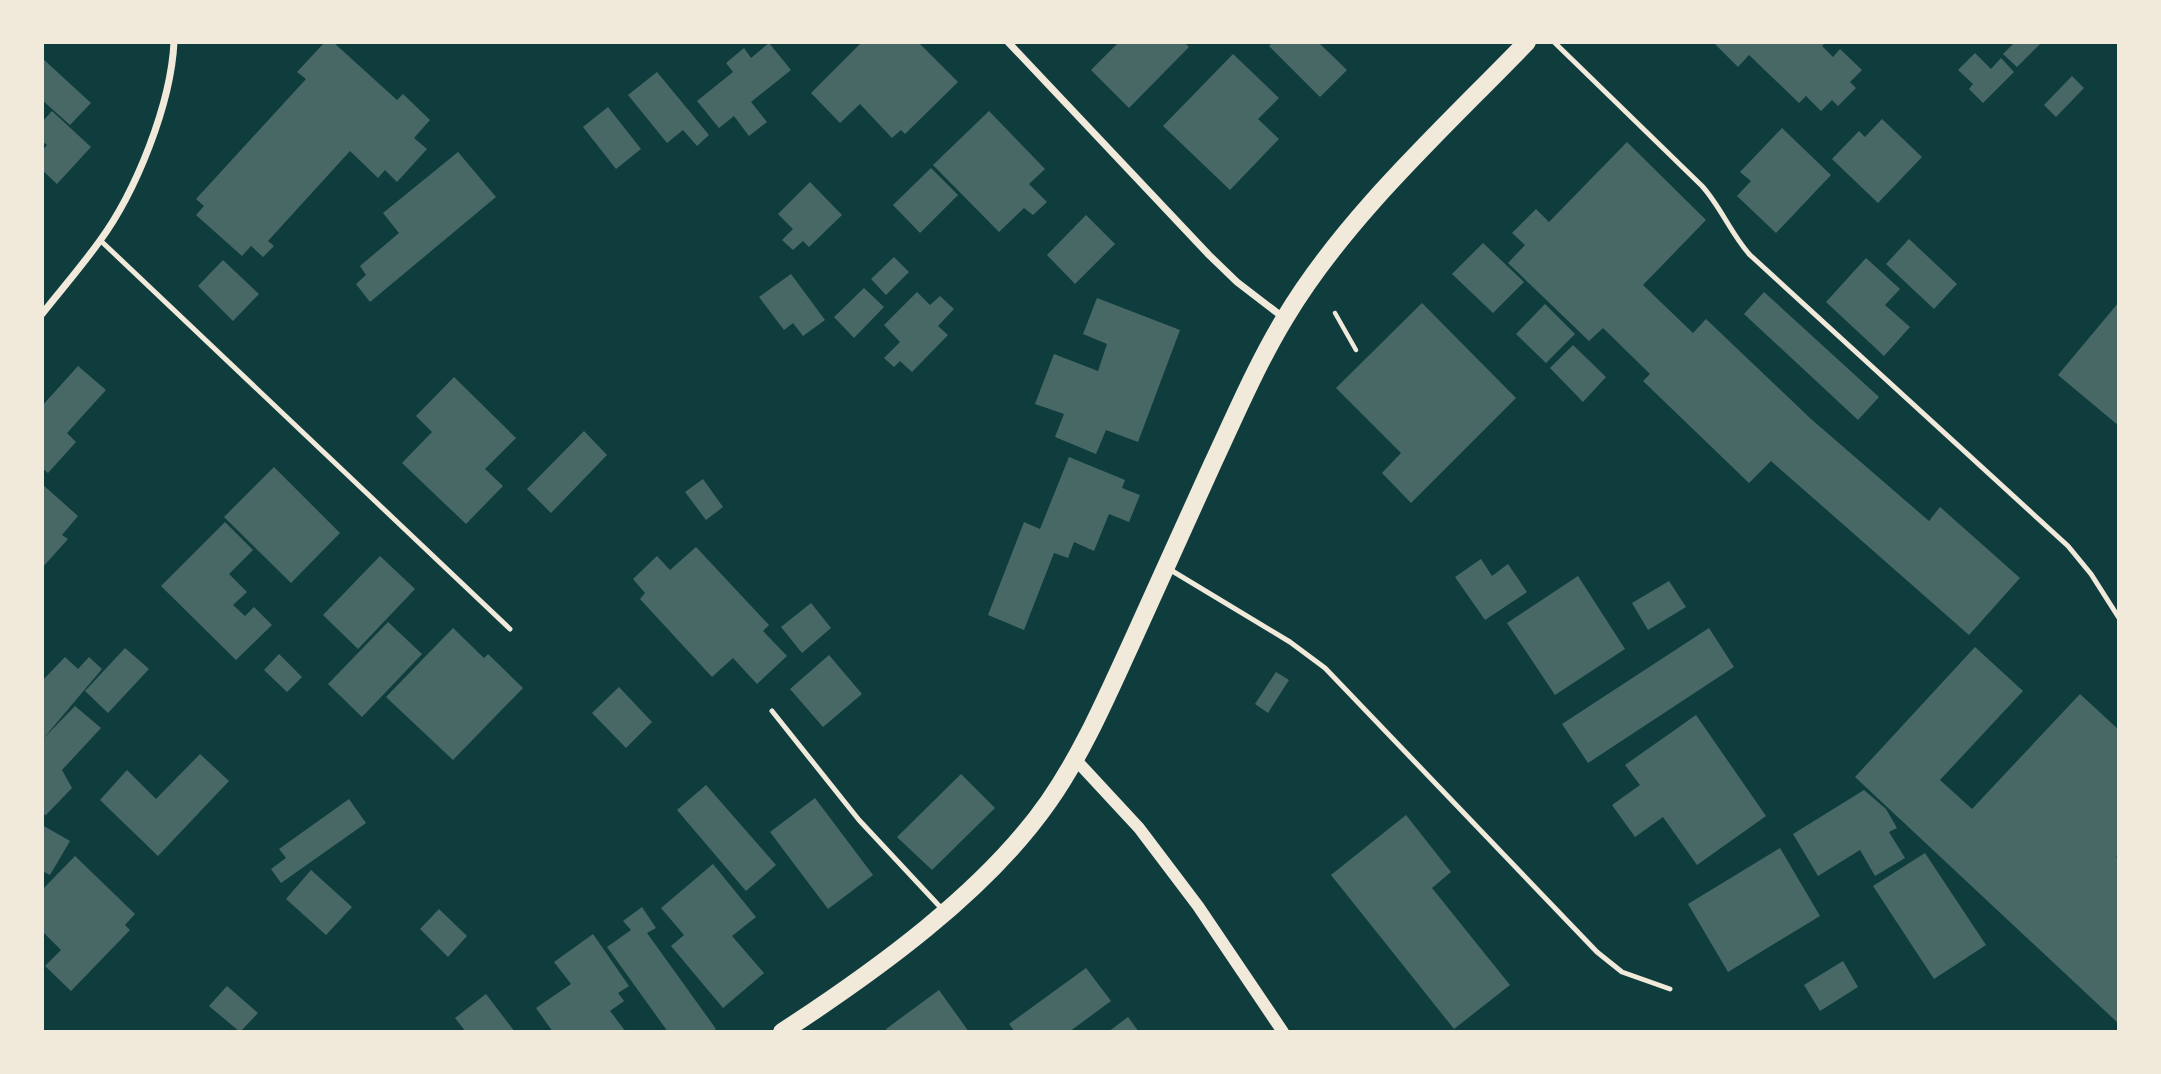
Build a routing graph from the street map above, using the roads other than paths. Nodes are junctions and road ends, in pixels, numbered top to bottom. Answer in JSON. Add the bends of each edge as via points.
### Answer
{"nodes":[{"id":1,"x":174,"y":42,"type":"edge"},
{"id":2,"x":1008,"y":42,"type":"edge"},
{"id":3,"x":1527,"y":42,"type":"edge"},
{"id":4,"x":1554,"y":42,"type":"edge"},
{"id":5,"x":101,"y":240,"type":"junction"},
{"id":6,"x":42,"y":314,"type":"edge"},
{"id":7,"x":1285,"y":318,"type":"junction"},
{"id":8,"x":1166,"y":568,"type":"junction"},
{"id":9,"x":2119,"y":618,"type":"edge"},
{"id":10,"x":510,"y":629,"type":"dead end"},
{"id":11,"x":772,"y":711,"type":"dead end"},
{"id":12,"x":1075,"y":759,"type":"junction"},
{"id":13,"x":945,"y":912,"type":"junction"},
{"id":14,"x":1670,"y":989,"type":"dead end"},
{"id":15,"x":782,"y":1032,"type":"edge"},
{"id":16,"x":1283,"y":1032,"type":"edge"}],
"edges":[{"from":1,"to":5,"type":"street","via":[[158,121],[134,182]]},
{"from":2,"to":7,"type":"street","via":[[1209,255]]},
{"from":3,"to":7,"type":"main road","via":[[1373,202]]},
{"from":4,"to":9,"type":"lane","via":[[1702,186],[1751,255],[2068,546]]},
{"from":5,"to":6,"type":"street"},
{"from":5,"to":10,"type":"lane"},
{"from":7,"to":8,"type":"main road"},
{"from":8,"to":12,"type":"main road"},
{"from":8,"to":14,"type":"lane","via":[[1325,668],[1597,952],[1622,972]]},
{"from":11,"to":13,"type":"lane","via":[[859,820]]},
{"from":12,"to":13,"type":"main road","via":[[1013,845]]},
{"from":12,"to":16,"type":"street","via":[[1139,828]]},
{"from":13,"to":15,"type":"main road"}]}
